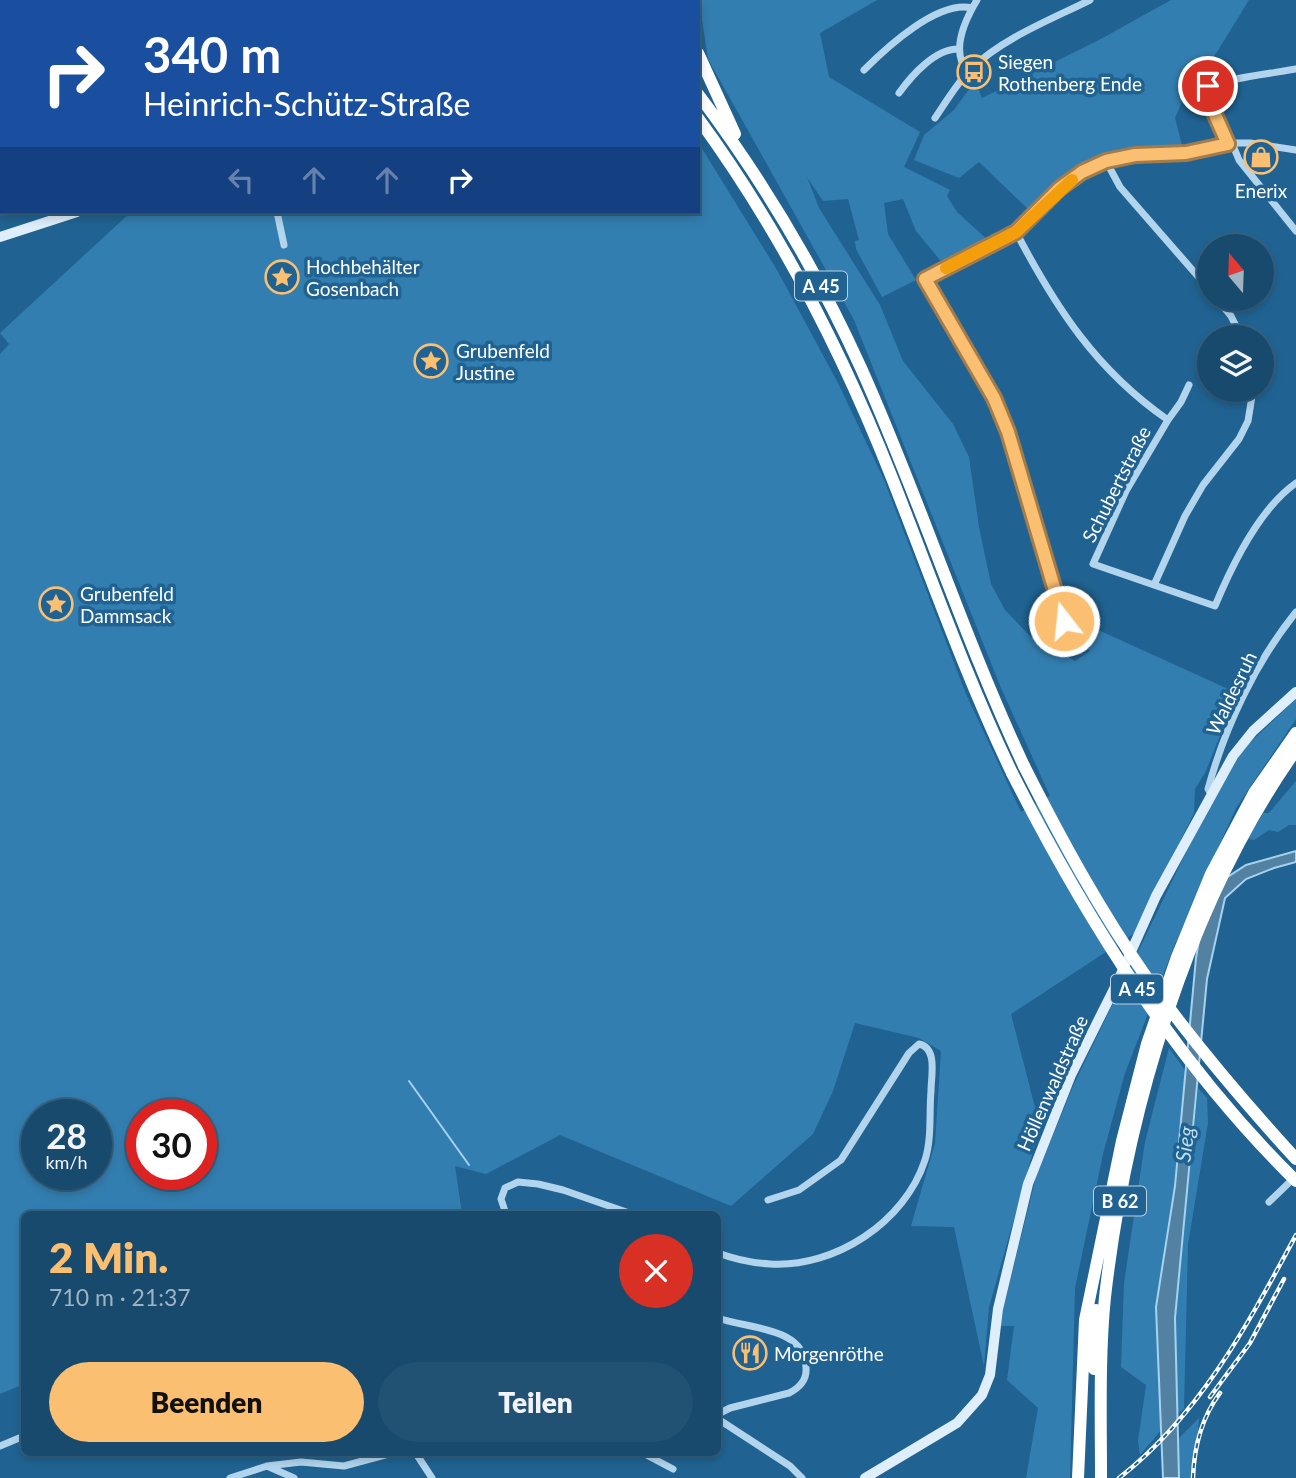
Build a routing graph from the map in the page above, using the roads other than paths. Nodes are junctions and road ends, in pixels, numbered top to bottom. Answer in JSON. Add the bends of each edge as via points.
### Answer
{"nodes":[{"id":1,"x":977,"y":0,"type":"edge"},
{"id":2,"x":1090,"y":0,"type":"edge"},
{"id":3,"x":972,"y":8,"type":"junction"},
{"id":4,"x":958,"y":49,"type":"junction"},
{"id":5,"x":700,"y":57,"type":"edge"},
{"id":6,"x":1296,"y":69,"type":"edge"},
{"id":7,"x":864,"y":70,"type":"dead end"},
{"id":8,"x":968,"y":72,"type":"junction"},
{"id":9,"x":899,"y":93,"type":"dead end"},
{"id":10,"x":700,"y":97,"type":"edge"},
{"id":11,"x":935,"y":118,"type":"dead end"},
{"id":12,"x":700,"y":121,"type":"edge"},
{"id":13,"x":700,"y":130,"type":"edge"},
{"id":14,"x":1230,"y":143,"type":"junction"},
{"id":15,"x":1296,"y":150,"type":"edge"},
{"id":16,"x":721,"y":151,"type":"junction"},
{"id":17,"x":1106,"y":161,"type":"junction"},
{"id":18,"x":753,"y":172,"type":"junction"},
{"id":19,"x":70,"y":214,"type":"edge"},
{"id":20,"x":277,"y":214,"type":"edge"},
{"id":21,"x":1296,"y":231,"type":"edge"},
{"id":22,"x":1016,"y":232,"type":"junction"},
{"id":23,"x":2,"y":234,"type":"edge"},
{"id":24,"x":284,"y":245,"type":"dead end"},
{"id":25,"x":1197,"y":275,"type":"edge"},
{"id":26,"x":1189,"y":385,"type":"dead end"},
{"id":27,"x":1251,"y":402,"type":"edge"},
{"id":28,"x":1168,"y":420,"type":"junction"},
{"id":29,"x":1296,"y":483,"type":"edge"},
{"id":30,"x":1154,"y":585,"type":"junction"},
{"id":31,"x":1296,"y":612,"type":"edge"},
{"id":32,"x":1072,"y":640,"type":"dead end"},
{"id":33,"x":1296,"y":692,"type":"edge"},
{"id":34,"x":1296,"y":733,"type":"edge"},
{"id":35,"x":1296,"y":750,"type":"edge"},
{"id":36,"x":1211,"y":794,"type":"junction"},
{"id":37,"x":1238,"y":832,"type":"junction"},
{"id":38,"x":1168,"y":1000,"type":"junction"},
{"id":39,"x":1296,"y":1159,"type":"edge"},
{"id":40,"x":1296,"y":1175,"type":"edge"},
{"id":41,"x":1296,"y":1181,"type":"edge"},
{"id":42,"x":768,"y":1200,"type":"dead end"},
{"id":43,"x":1269,"y":1202,"type":"dead end"},
{"id":44,"x":505,"y":1211,"type":"edge"},
{"id":45,"x":623,"y":1211,"type":"edge"},
{"id":46,"x":721,"y":1254,"type":"edge"},
{"id":47,"x":1099,"y":1257,"type":"junction"},
{"id":48,"x":721,"y":1319,"type":"edge"},
{"id":49,"x":1101,"y":1402,"type":"junction"},
{"id":50,"x":721,"y":1414,"type":"edge"},
{"id":51,"x":721,"y":1418,"type":"edge"},
{"id":52,"x":21,"y":1437,"type":"edge"},
{"id":53,"x":0,"y":1446,"type":"edge"},
{"id":54,"x":381,"y":1456,"type":"edge"},
{"id":55,"x":418,"y":1456,"type":"edge"},
{"id":56,"x":649,"y":1456,"type":"edge"},
{"id":57,"x":267,"y":1466,"type":"junction"},
{"id":58,"x":673,"y":1469,"type":"dead end"},
{"id":59,"x":1078,"y":1472,"type":"edge"},
{"id":60,"x":230,"y":1478,"type":"edge"},
{"id":61,"x":294,"y":1478,"type":"edge"},
{"id":62,"x":432,"y":1478,"type":"edge"},
{"id":63,"x":802,"y":1478,"type":"edge"},
{"id":64,"x":865,"y":1478,"type":"edge"},
{"id":65,"x":1101,"y":1478,"type":"edge"}],
"edges":[{"from":1,"to":3,"type":"street"},
{"from":2,"to":8,"type":"street","via":[[1000,46]]},
{"from":3,"to":4,"type":"street"},
{"from":3,"to":7,"type":"street","via":[[954,5],[930,15]]},
{"from":4,"to":8,"type":"street","via":[[960,64]]},
{"from":4,"to":9,"type":"street","via":[[941,53]]},
{"from":5,"to":18,"type":"highway"},
{"from":6,"to":14,"type":"street","via":[[1204,90]]},
{"from":8,"to":11,"type":"street"},
{"from":10,"to":18,"type":"highway","number":"A 45"},
{"from":12,"to":16,"type":"highway","number":"A 45"},
{"from":13,"to":16,"type":"highway"},
{"from":14,"to":15,"type":"street"},
{"from":14,"to":17,"type":"street","via":[[1186,153]]},
{"from":14,"to":21,"type":"street"},
{"from":16,"to":41,"type":"highway","number":"A 45","bridge":true,"via":[[785,252],[840,358],[892,477],[971,682],[1049,846],[1135,987],[1236,1116]]},
{"from":17,"to":22,"type":"street","via":[[1060,188]]},
{"from":17,"to":25,"type":"street","via":[[1120,187]]},
{"from":18,"to":39,"type":"highway","number":"A 45","bridge":true,"via":[[821,286],[860,365],[977,660],[1061,839],[1147,977],[1221,1074]]},
{"from":19,"to":23,"type":"street"},
{"from":20,"to":24,"type":"street"},
{"from":22,"to":28,"type":"street","name":"Schubertstraße","via":[[1083,343],[1132,394]]},
{"from":22,"to":32,"type":"street","via":[[925,279],[1008,432]]},
{"from":26,"to":28,"type":"street","name":"Schubertstraße"},
{"from":27,"to":30,"type":"street","via":[[1239,439],[1203,485]]},
{"from":28,"to":30,"type":"street","name":"Schubertstraße","via":[[1126,491],[1093,564]]},
{"from":29,"to":30,"type":"street","via":[[1257,527],[1215,606]]},
{"from":31,"to":36,"type":"street","name":"Waldesruh","via":[[1237,710],[1216,760],[1208,789]]},
{"from":33,"to":36,"type":"street","name":"Höllenwaldstraße","via":[[1253,731]]},
{"from":34,"to":37,"type":"highway","number":"B 62","via":[[1254,793]]},
{"from":35,"to":37,"type":"highway","number":"B 62"},
{"from":36,"to":64,"type":"street","name":"Höllenwaldstraße","via":[[1156,896],[1071,1075],[1036,1162],[998,1309],[986,1386],[957,1423]]},
{"from":37,"to":38,"type":"highway","number":"B 62","via":[[1194,914]]},
{"from":38,"to":47,"type":"highway","number":"B 62","via":[[1147,1044]]},
{"from":38,"to":49,"type":"highway","number":"B 62","via":[[1122,1190],[1105,1300]]},
{"from":40,"to":43,"type":"street"},
{"from":42,"to":46,"type":"street","via":[[799,1190],[841,1160],[909,1053],[919,1044],[926,1045],[931,1051],[925,1160],[887,1221],[846,1246],[806,1261],[771,1265]]},
{"from":44,"to":45,"type":"street","via":[[501,1199],[505,1188],[518,1182],[563,1190]]},
{"from":47,"to":49,"type":"highway","number":"B 62","via":[[1093,1478]]},
{"from":47,"to":59,"type":"highway","number":"B 62","via":[[1085,1321]]},
{"from":48,"to":50,"type":"street","via":[[781,1334],[798,1346],[807,1367],[797,1389]]},
{"from":49,"to":65,"type":"highway","number":"B 62"},
{"from":51,"to":63,"type":"street"},
{"from":52,"to":53,"type":"street"},
{"from":54,"to":57,"type":"street","via":[[344,1466],[292,1462]]},
{"from":55,"to":62,"type":"street"},
{"from":56,"to":58,"type":"street"},
{"from":57,"to":60,"type":"street"},
{"from":57,"to":61,"type":"street"}]}
